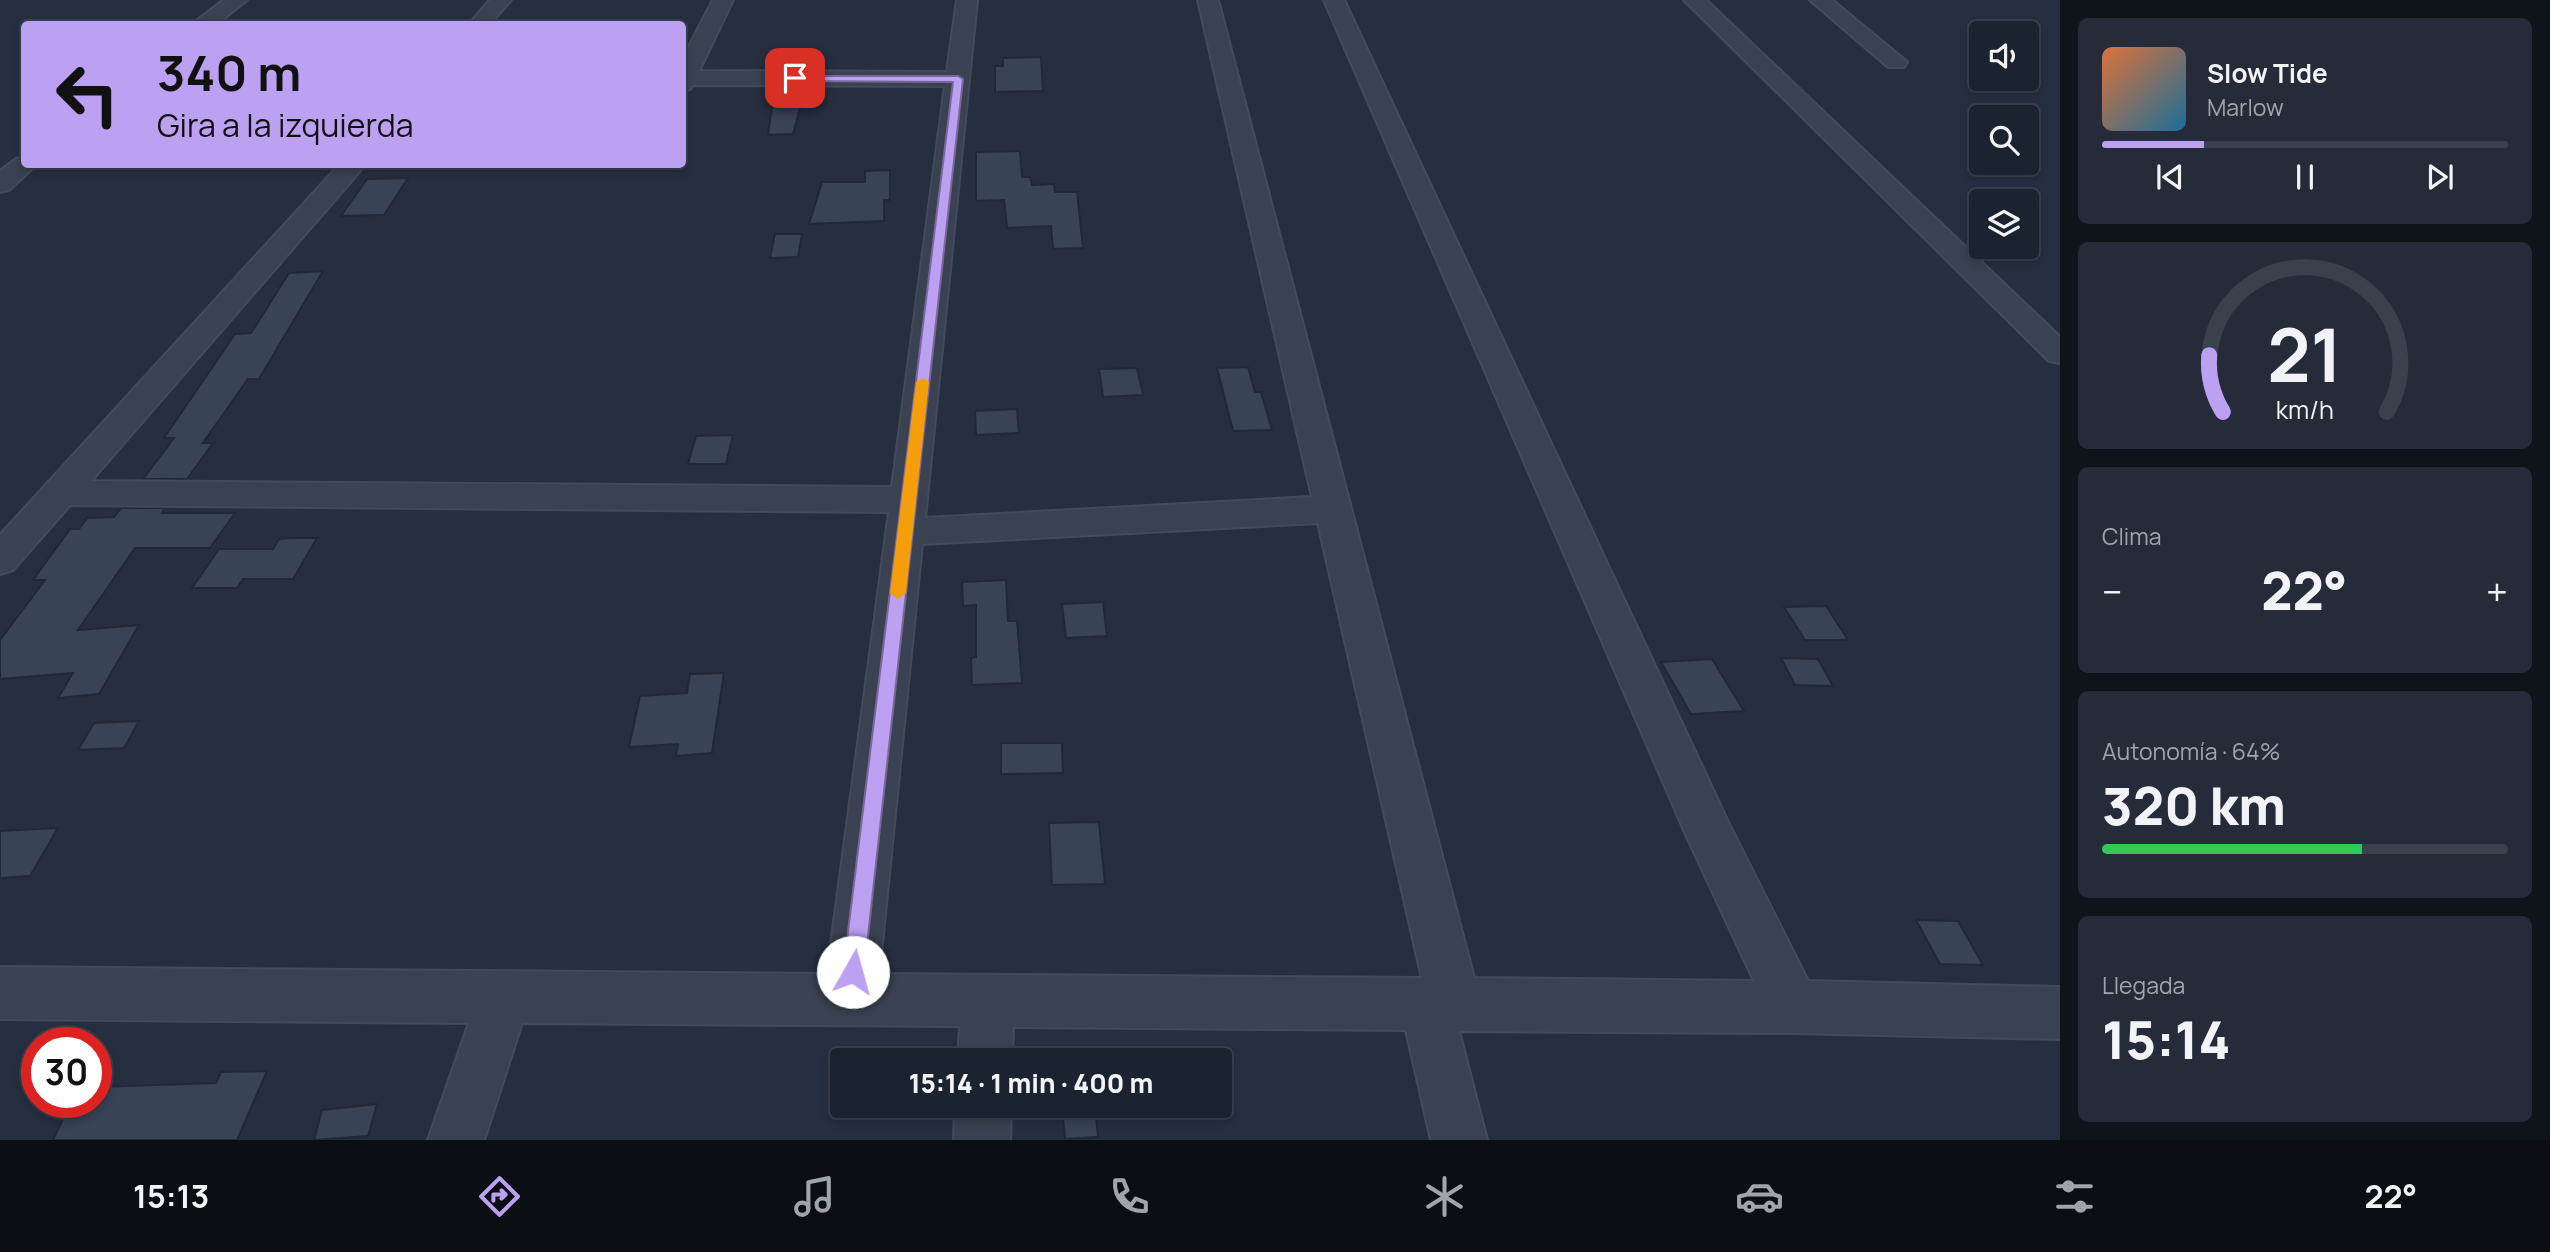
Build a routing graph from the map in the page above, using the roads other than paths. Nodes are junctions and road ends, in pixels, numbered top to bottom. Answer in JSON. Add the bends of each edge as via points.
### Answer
{"nodes":[{"id":1,"x":237,"y":0,"type":"edge"},
{"id":2,"x":501,"y":0,"type":"edge"},
{"id":3,"x":723,"y":0,"type":"edge"},
{"id":4,"x":967,"y":0,"type":"edge"},
{"id":5,"x":1208,"y":0,"type":"edge"},
{"id":6,"x":1334,"y":0,"type":"edge"},
{"id":7,"x":1694,"y":0,"type":"edge"},
{"id":8,"x":1820,"y":0,"type":"edge"},
{"id":9,"x":208,"y":21,"type":"edge"},
{"id":10,"x":482,"y":21,"type":"edge"},
{"id":11,"x":1896,"y":62,"type":"dead end"},
{"id":12,"x":686,"y":74,"type":"edge"},
{"id":13,"x":958,"y":79,"type":"junction"},
{"id":14,"x":686,"y":80,"type":"edge"},
{"id":15,"x":21,"y":167,"type":"edge"},
{"id":16,"x":350,"y":168,"type":"edge"},
{"id":17,"x":0,"y":184,"type":"edge"},
{"id":18,"x":2060,"y":354,"type":"edge"},
{"id":19,"x":60,"y":493,"type":"junction"},
{"id":20,"x":1333,"y":509,"type":"junction"},
{"id":21,"x":907,"y":516,"type":"junction"},
{"id":22,"x":0,"y":560,"type":"edge"},
{"id":23,"x":0,"y":993,"type":"edge"},
{"id":24,"x":504,"y":997,"type":"junction"},
{"id":25,"x":850,"y":1000,"type":"junction"},
{"id":26,"x":987,"y":1001,"type":"junction"},
{"id":27,"x":1440,"y":1004,"type":"junction"},
{"id":28,"x":1793,"y":1007,"type":"junction"},
{"id":29,"x":2060,"y":1013,"type":"edge"},
{"id":30,"x":985,"y":1048,"type":"edge"},
{"id":31,"x":983,"y":1118,"type":"edge"},
{"id":32,"x":456,"y":1140,"type":"edge"},
{"id":33,"x":982,"y":1140,"type":"edge"},
{"id":34,"x":1459,"y":1140,"type":"edge"}],
"edges":[{"from":1,"to":9,"type":"street"},
{"from":2,"to":10,"type":"street"},
{"from":3,"to":12,"type":"street"},
{"from":4,"to":13,"type":"street"},
{"from":5,"to":20,"type":"street"},
{"from":6,"to":28,"type":"street","via":[[1705,825]]},
{"from":7,"to":18,"type":"street"},
{"from":8,"to":11,"type":"street"},
{"from":13,"to":14,"type":"street"},
{"from":13,"to":21,"type":"street"},
{"from":15,"to":17,"type":"street"},
{"from":16,"to":19,"type":"street"},
{"from":19,"to":21,"type":"street"},
{"from":19,"to":22,"type":"street"},
{"from":20,"to":21,"type":"street"},
{"from":20,"to":27,"type":"street"},
{"from":21,"to":25,"type":"street"},
{"from":23,"to":24,"type":"street"},
{"from":24,"to":25,"type":"street"},
{"from":24,"to":32,"type":"street"},
{"from":25,"to":26,"type":"street"},
{"from":26,"to":27,"type":"street"},
{"from":26,"to":30,"type":"street"},
{"from":27,"to":28,"type":"street"},
{"from":27,"to":34,"type":"street"},
{"from":28,"to":29,"type":"street"},
{"from":31,"to":33,"type":"street"}]}
